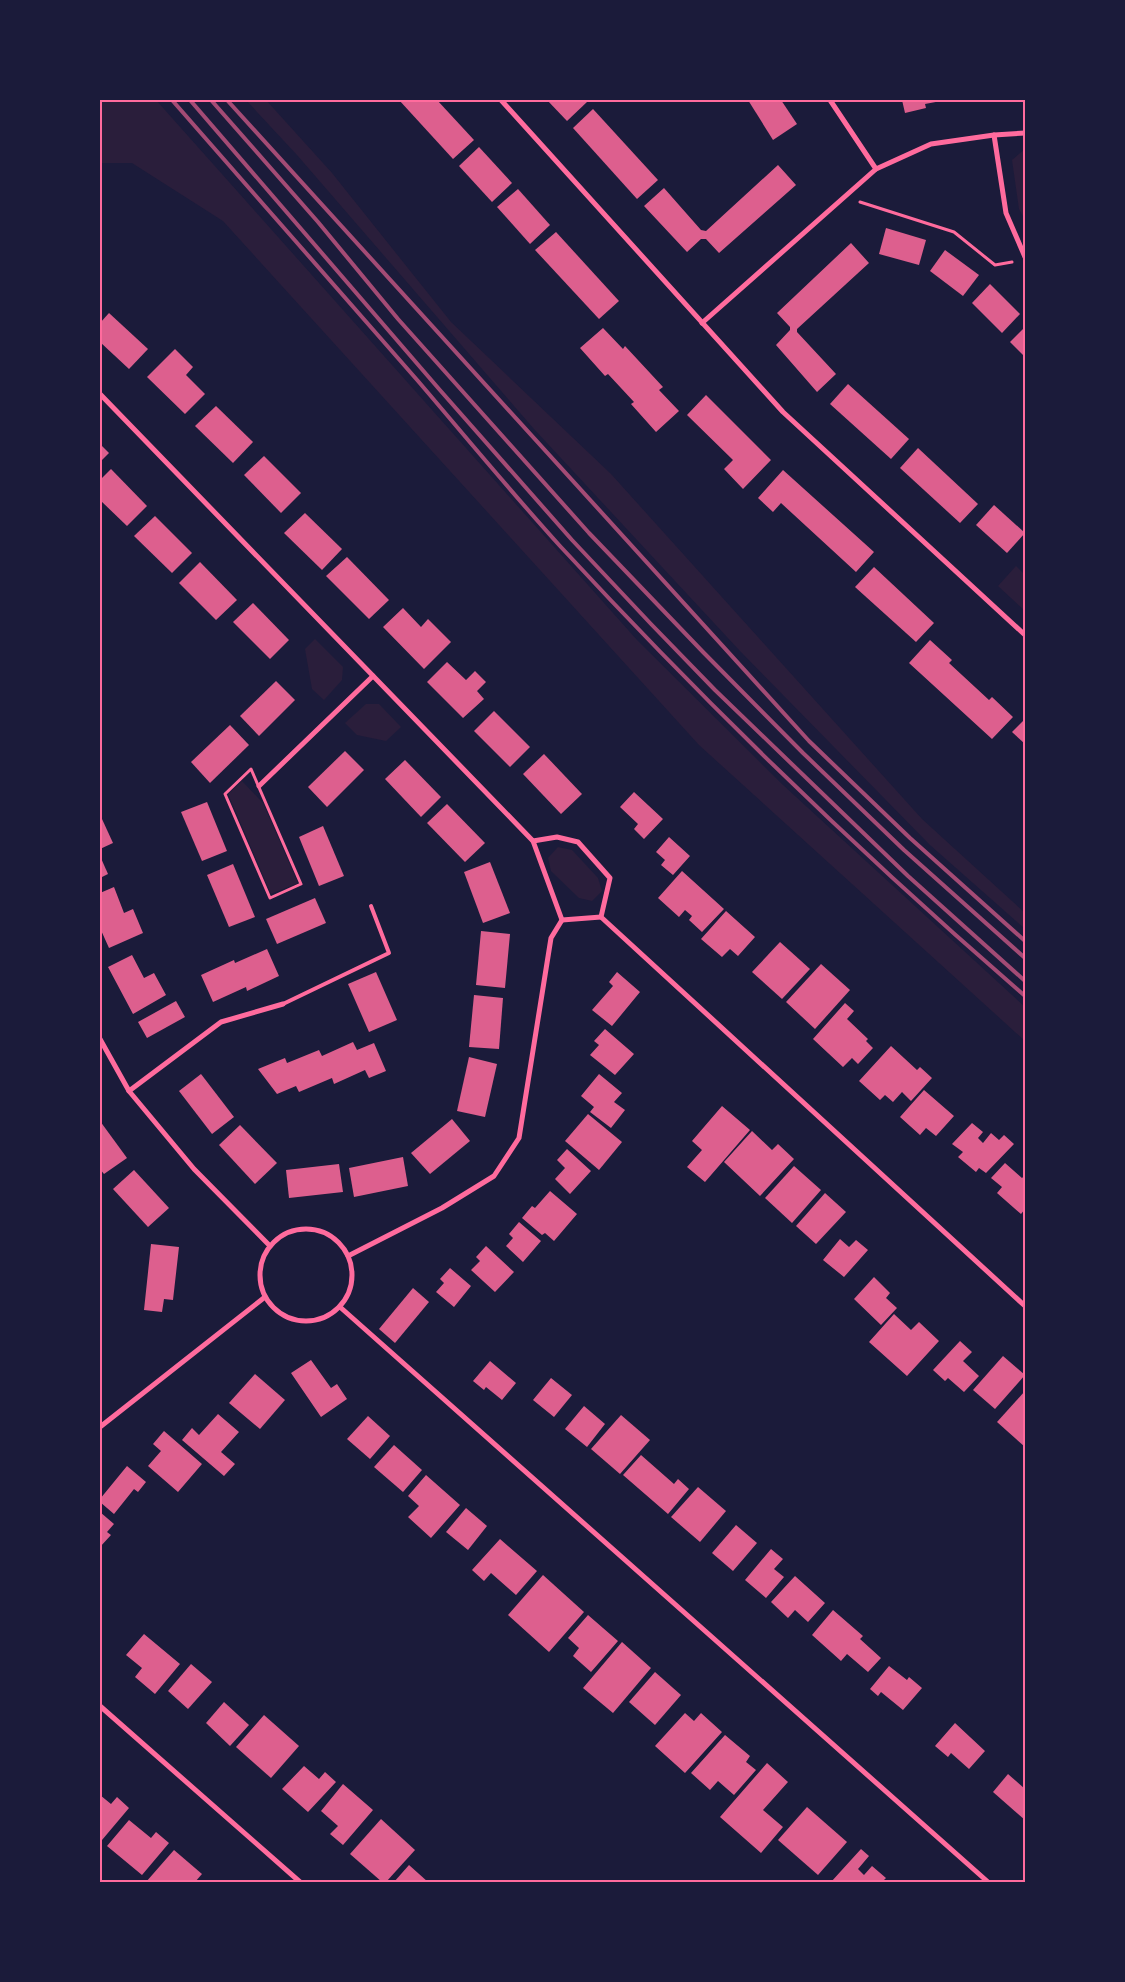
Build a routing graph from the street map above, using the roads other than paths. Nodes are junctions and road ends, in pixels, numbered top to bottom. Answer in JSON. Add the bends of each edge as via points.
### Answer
{"nodes":[{"id":1,"x":501,"y":100,"type":"edge"},
{"id":2,"x":830,"y":100,"type":"edge"},
{"id":3,"x":1025,"y":133,"type":"edge"},
{"id":4,"x":994,"y":135,"type":"junction"},
{"id":5,"x":876,"y":169,"type":"junction"},
{"id":6,"x":1025,"y":257,"type":"edge"},
{"id":7,"x":702,"y":323,"type":"junction"},
{"id":8,"x":100,"y":394,"type":"edge"},
{"id":9,"x":1025,"y":635,"type":"edge"},
{"id":10,"x":373,"y":676,"type":"junction"},
{"id":11,"x":259,"y":786,"type":"road end"},
{"id":12,"x":533,"y":841,"type":"junction"},
{"id":13,"x":370,"y":906,"type":"dead end"},
{"id":14,"x":601,"y":917,"type":"junction"},
{"id":15,"x":562,"y":920,"type":"junction"},
{"id":16,"x":283,"y":1004,"type":"joint"},
{"id":17,"x":100,"y":1039,"type":"edge"},
{"id":18,"x":129,"y":1090,"type":"junction"},
{"id":19,"x":270,"y":1246,"type":"junction"},
{"id":20,"x":348,"y":1256,"type":"junction"},
{"id":21,"x":266,"y":1297,"type":"junction"},
{"id":22,"x":340,"y":1306,"type":"junction"},
{"id":23,"x":1025,"y":1306,"type":"edge"},
{"id":24,"x":100,"y":1427,"type":"edge"},
{"id":25,"x":100,"y":1706,"type":"edge"},
{"id":26,"x":300,"y":1882,"type":"edge"},
{"id":27,"x":988,"y":1882,"type":"edge"}],
"edges":[{"from":1,"to":7,"type":"street"},
{"from":2,"to":5,"type":"street"},
{"from":3,"to":4,"type":"street"},
{"from":4,"to":5,"type":"street","via":[[931,144]]},
{"from":4,"to":6,"type":"street","via":[[1006,213]]},
{"from":5,"to":7,"type":"street"},
{"from":7,"to":9,"type":"street","via":[[783,412]]},
{"from":8,"to":10,"type":"street"},
{"from":10,"to":11,"type":"street"},
{"from":10,"to":12,"type":"street"},
{"from":12,"to":14,"type":"street","via":[[558,838],[578,842],[604,871],[610,878]]},
{"from":12,"to":15,"type":"street"},
{"from":13,"to":16,"type":"lane","via":[[389,953]]},
{"from":14,"to":15,"type":"street"},
{"from":14,"to":23,"type":"street"},
{"from":15,"to":20,"type":"street","via":[[551,938],[519,1138],[494,1176],[442,1208]]},
{"from":16,"to":18,"type":"street","via":[[222,1022]]},
{"from":17,"to":18,"type":"street"},
{"from":18,"to":19,"type":"street","via":[[194,1169]]},
{"from":19,"to":20,"type":"street","via":[[296,1230],[312,1229],[327,1234]]},
{"from":19,"to":21,"type":"street","via":[[260,1270]]},
{"from":20,"to":22,"type":"street","via":[[352,1282]]},
{"from":21,"to":22,"type":"street","via":[[274,1308],[300,1320],[315,1320]]},
{"from":21,"to":24,"type":"street"},
{"from":22,"to":27,"type":"street"},
{"from":25,"to":26,"type":"street"}]}
